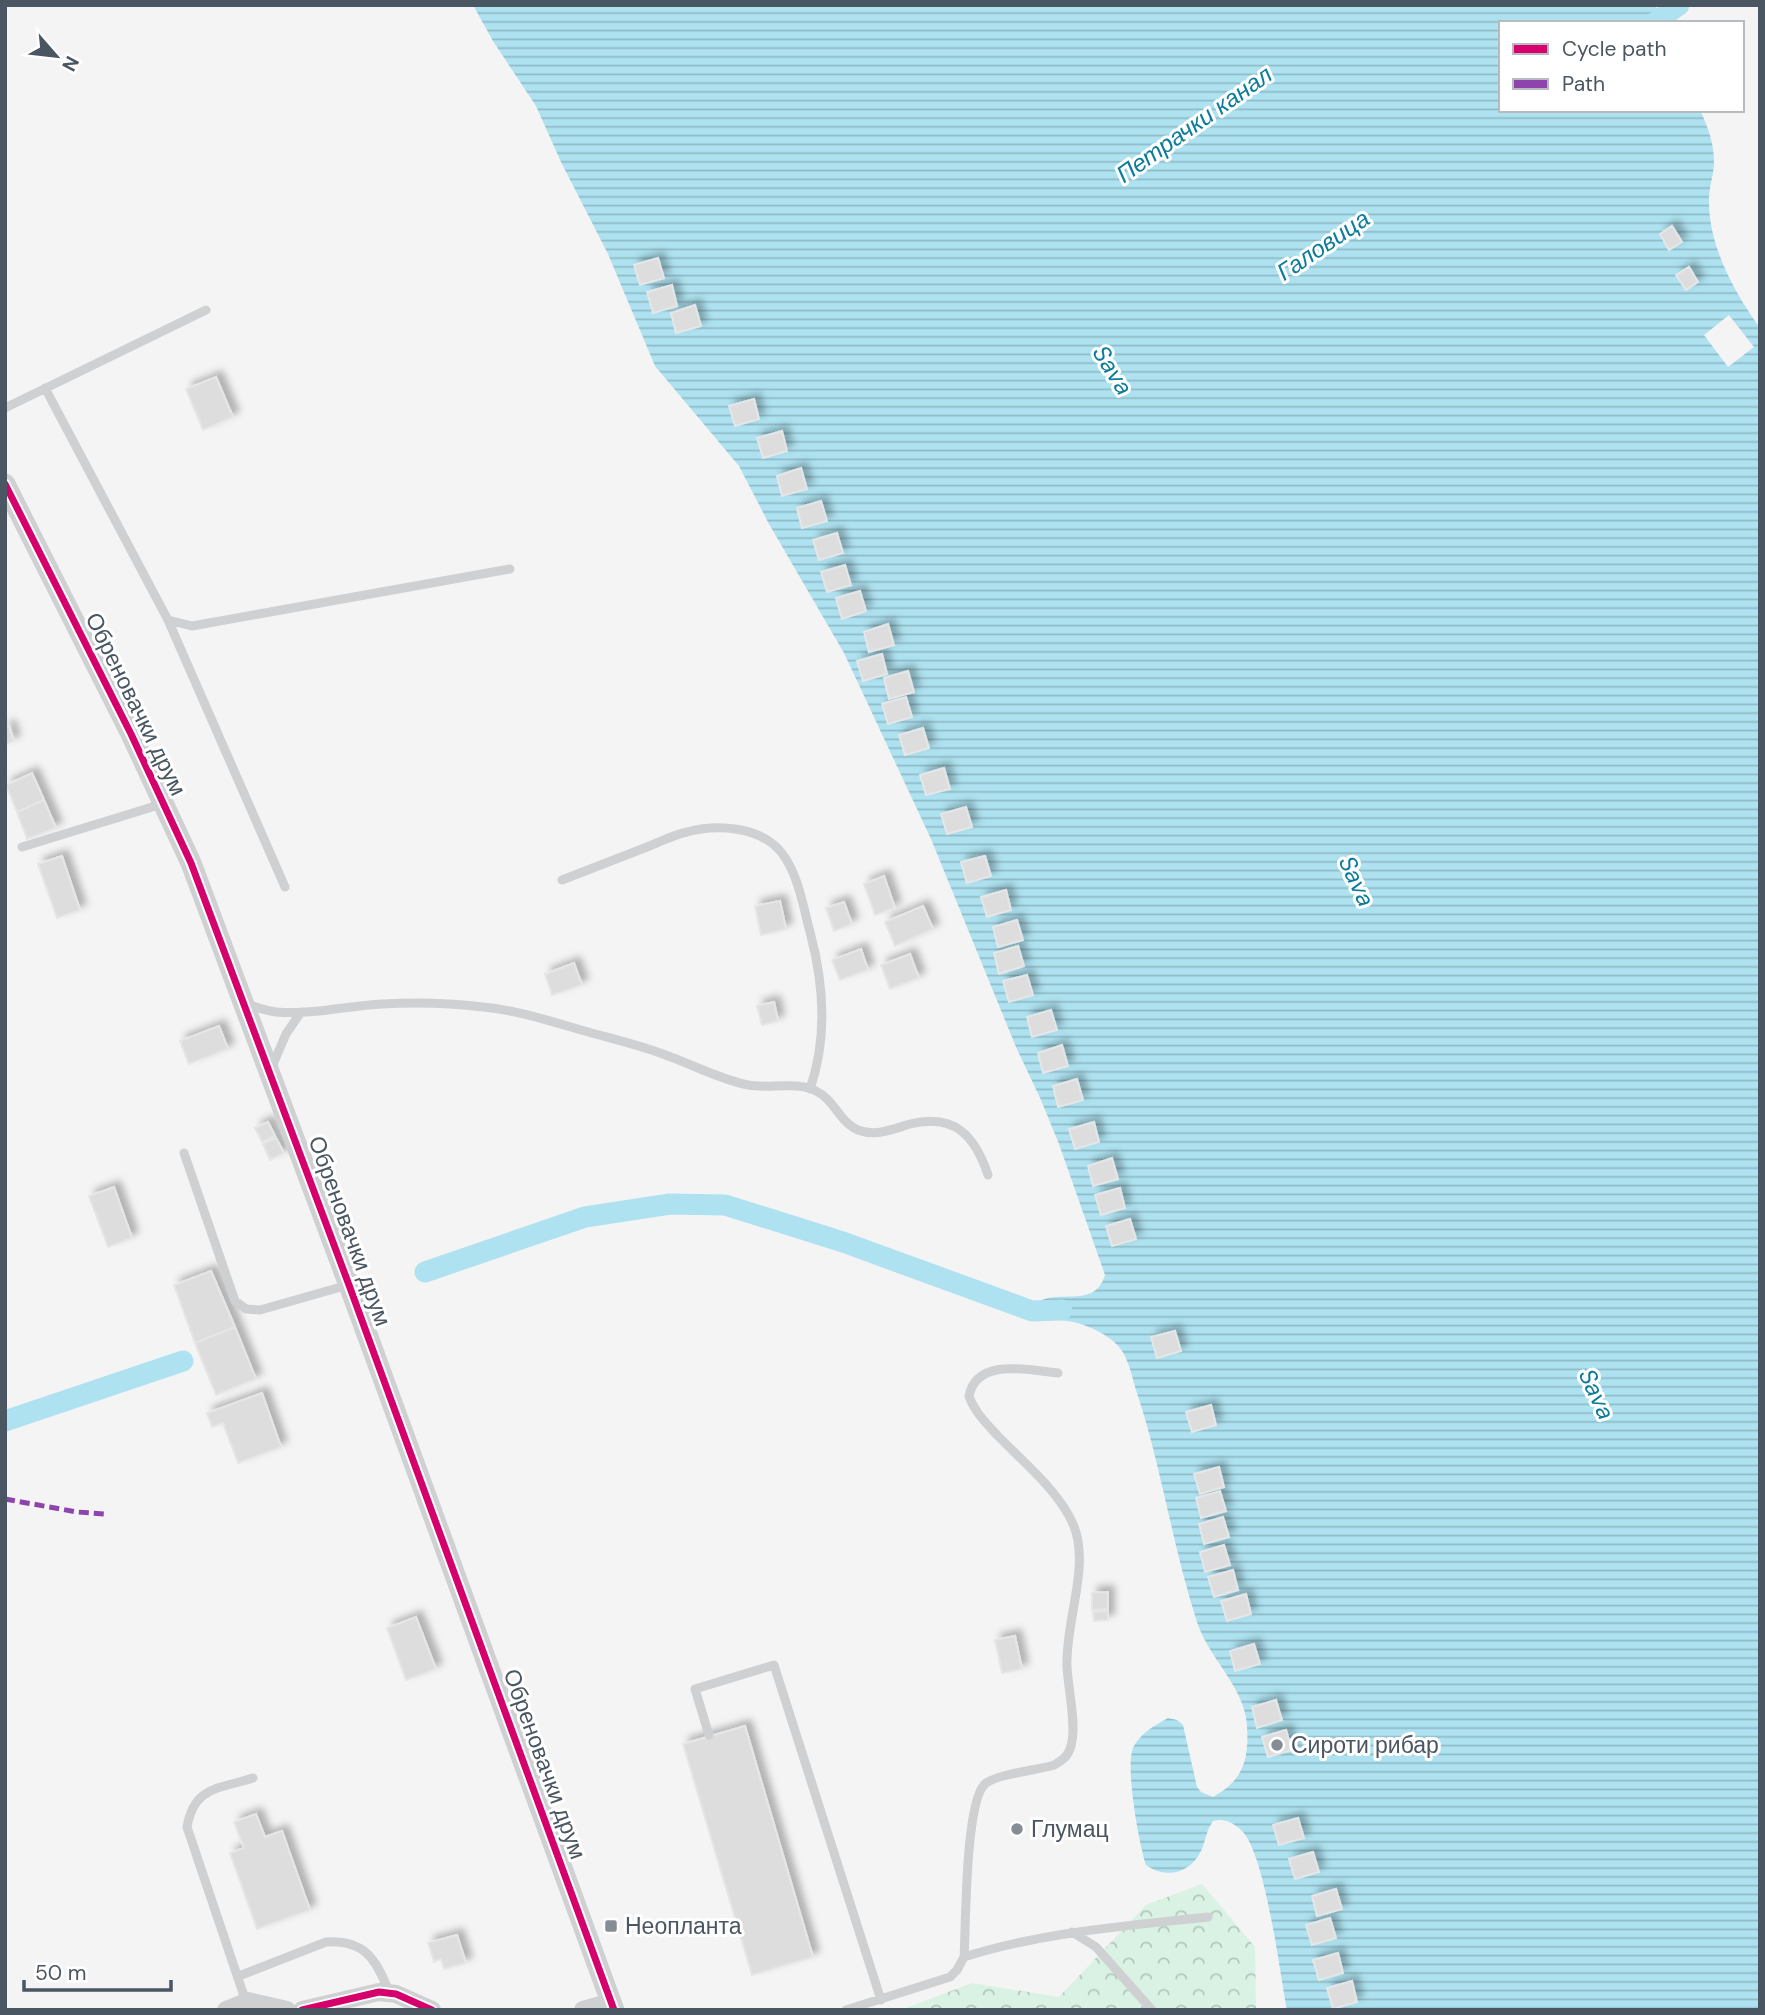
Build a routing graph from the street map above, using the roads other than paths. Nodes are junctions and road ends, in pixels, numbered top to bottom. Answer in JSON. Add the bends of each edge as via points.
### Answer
{"nodes":[{"id":1,"x":206,"y":310,"type":"dead end"},
{"id":2,"x":45,"y":388,"type":"junction"},
{"id":3,"x":5,"y":408,"type":"edge"},
{"id":4,"x":5,"y":484,"type":"edge"},
{"id":5,"x":510,"y":569,"type":"dead end"},
{"id":6,"x":168,"y":620,"type":"junction"},
{"id":7,"x":164,"y":804,"type":"junction"},
{"id":8,"x":22,"y":847,"type":"dead end"},
{"id":9,"x":562,"y":880,"type":"dead end"},
{"id":10,"x":285,"y":887,"type":"dead end"},
{"id":11,"x":244,"y":1003,"type":"junction"},
{"id":12,"x":301,"y":1012,"type":"junction"},
{"id":13,"x":270,"y":1072,"type":"junction"},
{"id":14,"x":810,"y":1089,"type":"junction"},
{"id":15,"x":184,"y":1153,"type":"dead end"},
{"id":16,"x":988,"y":1175,"type":"dead end"},
{"id":17,"x":349,"y":1285,"type":"junction"},
{"id":18,"x":1058,"y":1373,"type":"dead end"},
{"id":19,"x":709,"y":1735,"type":"dead end"},
{"id":20,"x":253,"y":1778,"type":"dead end"},
{"id":21,"x":1208,"y":1917,"type":"dead end"},
{"id":22,"x":1072,"y":1933,"type":"junction"},
{"id":23,"x":964,"y":1957,"type":"junction"},
{"id":24,"x":239,"y":1976,"type":"junction"},
{"id":25,"x":389,"y":1992,"type":"junction"},
{"id":26,"x":881,"y":2000,"type":"junction"},
{"id":27,"x":246,"y":2002,"type":"junction"},
{"id":28,"x":612,"y":2006,"type":"edge"},
{"id":29,"x":226,"y":2010,"type":"edge"},
{"id":30,"x":287,"y":2010,"type":"edge"},
{"id":31,"x":302,"y":2010,"type":"edge"},
{"id":32,"x":432,"y":2010,"type":"edge"},
{"id":33,"x":583,"y":2010,"type":"edge"},
{"id":34,"x":846,"y":2010,"type":"edge"},
{"id":35,"x":1152,"y":2010,"type":"edge"}],
"edges":[{"from":1,"to":2,"type":"lane"},
{"from":2,"to":3,"type":"lane"},
{"from":2,"to":6,"type":"lane"},
{"from":4,"to":7,"type":"street","name":"Обреновачки друм"},
{"from":5,"to":6,"type":"lane","via":[[192,626]]},
{"from":6,"to":10,"type":"lane"},
{"from":7,"to":8,"type":"lane"},
{"from":7,"to":11,"type":"street","name":"Обреновачки друм"},
{"from":9,"to":14,"type":"lane","via":[[687,832],[738,830],[773,843],[794,877],[820,977],[822,1033]]},
{"from":11,"to":12,"type":"lane","via":[[274,1012]]},
{"from":11,"to":13,"type":"street","name":"Обреновачки друм"},
{"from":12,"to":13,"type":"lane"},
{"from":12,"to":14,"type":"lane","via":[[382,1004],[485,1007],[662,1053],[748,1085]]},
{"from":13,"to":17,"type":"street","name":"Обреновачки друм"},
{"from":14,"to":16,"type":"lane","via":[[818,1091],[856,1130],[872,1134],[937,1122],[956,1128],[972,1139]]},
{"from":15,"to":17,"type":"lane","via":[[235,1301],[246,1309],[260,1310]]},
{"from":17,"to":28,"type":"street","name":"Обреновачки друм"},
{"from":18,"to":23,"type":"lane","via":[[989,1371],[973,1382],[969,1396],[991,1429],[1059,1499],[1079,1539],[1080,1568],[1068,1633],[1070,1751],[1054,1765],[987,1783],[976,1798]]},
{"from":19,"to":26,"type":"lane","via":[[695,1689],[774,1665]]},
{"from":20,"to":24,"type":"lane","via":[[206,1793],[196,1801],[187,1827]]},
{"from":21,"to":22,"type":"lane"},
{"from":22,"to":23,"type":"lane"},
{"from":22,"to":35,"type":"lane","via":[[1096,1947]]},
{"from":23,"to":26,"type":"lane","via":[[950,1977]]},
{"from":24,"to":25,"type":"lane","via":[[337,1941],[362,1947],[380,1970]]},
{"from":24,"to":27,"type":"lane"},
{"from":25,"to":31,"type":"street"},
{"from":25,"to":32,"type":"street"},
{"from":26,"to":34,"type":"lane"},
{"from":27,"to":29,"type":"street"},
{"from":27,"to":30,"type":"street"},
{"from":28,"to":33,"type":"street","name":"Обреновачки друм"}]}
